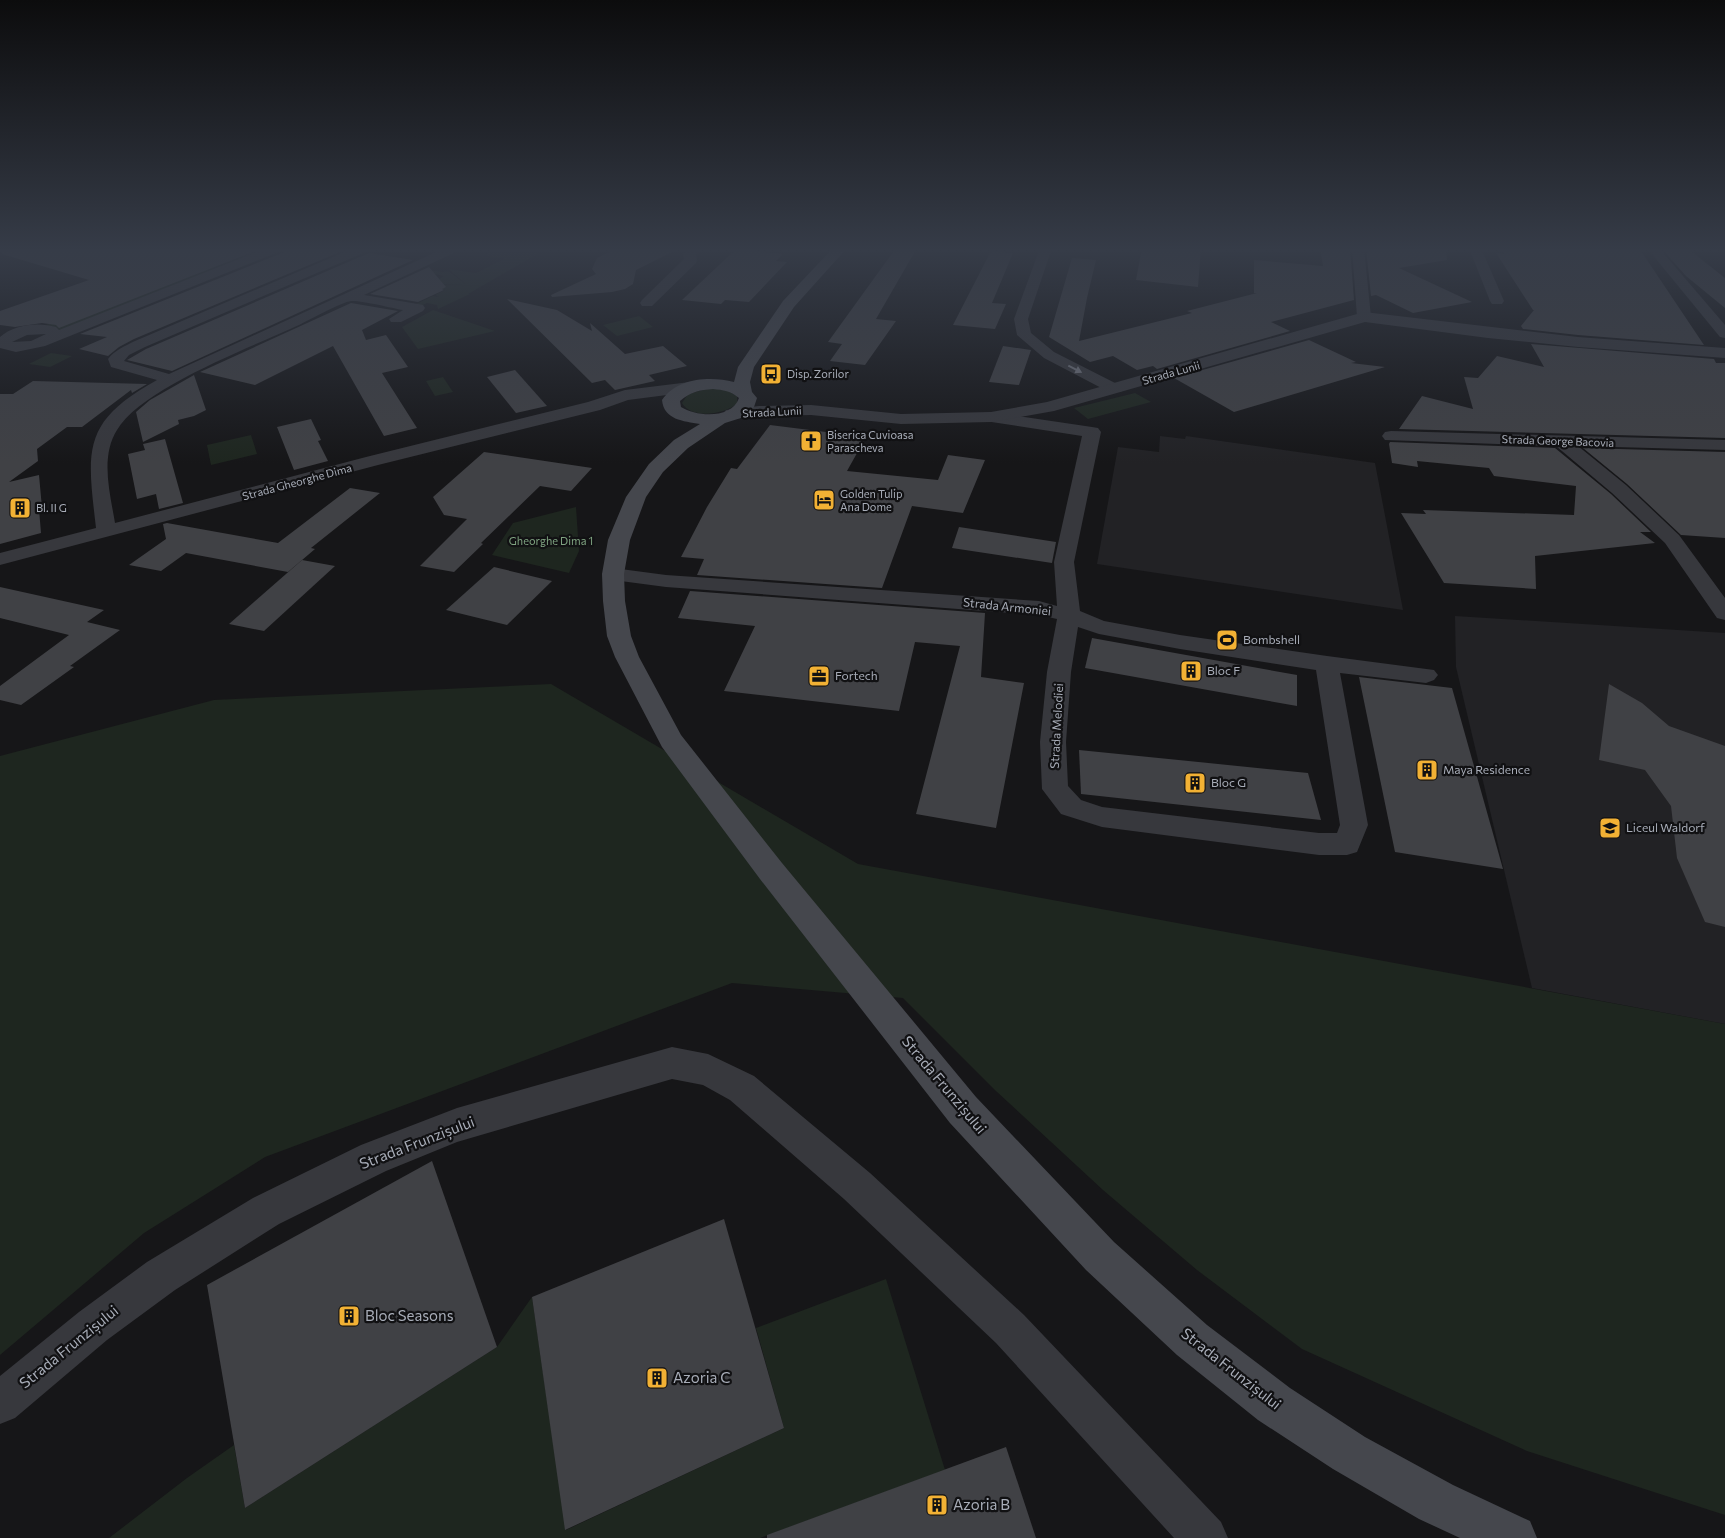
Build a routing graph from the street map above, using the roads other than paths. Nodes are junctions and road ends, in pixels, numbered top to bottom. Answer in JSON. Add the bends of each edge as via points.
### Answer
{"nodes":[{"id":1,"x":51,"y":320,"type":"edge"},
{"id":2,"x":95,"y":320,"type":"edge"},
{"id":3,"x":197,"y":320,"type":"edge"},
{"id":4,"x":297,"y":320,"type":"edge"},
{"id":5,"x":767,"y":320,"type":"edge"},
{"id":6,"x":778,"y":320,"type":"edge"},
{"id":7,"x":1021,"y":320,"type":"edge"},
{"id":8,"x":1354,"y":320,"type":"edge"},
{"id":9,"x":1386,"y":320,"type":"edge"},
{"id":10,"x":1713,"y":320,"type":"edge"},
{"id":11,"x":23,"y":331,"type":"junction"},
{"id":12,"x":1725,"y":334,"type":"edge"},
{"id":13,"x":51,"y":337,"type":"junction"},
{"id":14,"x":742,"y":345,"type":"dead end"},
{"id":15,"x":4,"y":347,"type":"edge"},
{"id":16,"x":1725,"y":353,"type":"edge"},
{"id":17,"x":718,"y":371,"type":"dead end"},
{"id":18,"x":171,"y":379,"type":"junction"},
{"id":19,"x":692,"y":387,"type":"junction"},
{"id":20,"x":1115,"y":389,"type":"junction"},
{"id":21,"x":745,"y":393,"type":"junction"},
{"id":22,"x":1054,"y":405,"type":"junction"},
{"id":23,"x":594,"y":406,"type":"junction"},
{"id":24,"x":811,"y":410,"type":"junction"},
{"id":25,"x":676,"y":412,"type":"junction"},
{"id":26,"x":727,"y":416,"type":"junction"},
{"id":27,"x":991,"y":417,"type":"junction"},
{"id":28,"x":1077,"y":430,"type":"junction"},
{"id":29,"x":1391,"y":436,"type":"dead end"},
{"id":30,"x":1561,"y":440,"type":"junction"},
{"id":31,"x":1725,"y":445,"type":"edge"},
{"id":32,"x":656,"y":468,"type":"junction"},
{"id":33,"x":106,"y":531,"type":"junction"},
{"id":34,"x":0,"y":559,"type":"edge"},
{"id":35,"x":613,"y":574,"type":"junction"},
{"id":36,"x":1725,"y":613,"type":"edge"},
{"id":37,"x":1069,"y":615,"type":"junction"},
{"id":38,"x":1327,"y":664,"type":"junction"},
{"id":39,"x":1426,"y":675,"type":"dead end"},
{"id":40,"x":0,"y":1403,"type":"edge"},
{"id":41,"x":1205,"y":1538,"type":"edge"},
{"id":42,"x":1513,"y":1538,"type":"edge"}],
"edges":[{"from":1,"to":11,"type":"street"},
{"from":2,"to":13,"type":"street"},
{"from":3,"to":18,"type":"street","via":[[140,344],[116,359],[117,364]]},
{"from":4,"to":18,"type":"street"},
{"from":5,"to":14,"type":"main road"},
{"from":6,"to":21,"type":"main road","via":[[746,368],[742,382]]},
{"from":7,"to":20,"type":"street","one_way":true,"via":[[1024,335],[1049,356]]},
{"from":8,"to":20,"type":"street","name":"Strada Lunii"},
{"from":9,"to":16,"type":"street","via":[[1506,335]]},
{"from":10,"to":12,"type":"street"},
{"from":11,"to":13,"type":"street","via":[[47,329],[54,332]]},
{"from":11,"to":15,"type":"street","via":[[8,337]]},
{"from":13,"to":15,"type":"street","via":[[40,343]]},
{"from":17,"to":19,"type":"main road"},
{"from":18,"to":33,"type":"street","via":[[119,415],[106,431],[98,458]]},
{"from":19,"to":21,"type":"main road","via":[[721,384]]},
{"from":19,"to":23,"type":"street","name":"Strada Gheorghe Dima","via":[[625,395]]},
{"from":19,"to":25,"type":"main road","name":"Strada Frunzișului","via":[[671,400]]},
{"from":20,"to":22,"type":"street","name":"Strada Lunii"},
{"from":21,"to":24,"type":"street","name":"Strada Lunii"},
{"from":21,"to":26,"type":"main road","name":"Strada Frunzișului","via":[[748,402],[740,411]]},
{"from":22,"to":27,"type":"street","name":"Strada Lunii"},
{"from":22,"to":28,"type":"street"},
{"from":23,"to":25,"type":"street","name":"Strada Gheorghe Dima","via":[[641,405]]},
{"from":23,"to":33,"type":"street","name":"Strada Gheorghe Dima"},
{"from":24,"to":26,"type":"street","name":"Strada Lunii","via":[[759,411]]},
{"from":24,"to":27,"type":"street","name":"Strada Lunii","via":[[901,419]]},
{"from":25,"to":26,"type":"main road","via":[[693,418]]},
{"from":25,"to":32,"type":"main road","name":"Strada Frunzișului"},
{"from":26,"to":32,"type":"main road","name":"Strada Frunzișului","via":[[681,444]]},
{"from":27,"to":28,"type":"street"},
{"from":28,"to":37,"type":"street","name":"Strada Melodiei","via":[[1092,432],[1064,562]]},
{"from":29,"to":30,"type":"street","name":"Strada George Bacovia"},
{"from":30,"to":31,"type":"street","name":"Strada George Bacovia"},
{"from":30,"to":36,"type":"street","via":[[1672,539]]},
{"from":32,"to":35,"type":"main road","name":"Strada Frunzișului","via":[[636,497],[619,540]]},
{"from":33,"to":34,"type":"street","name":"Strada Gheorghe Dima"},
{"from":35,"to":37,"type":"street","name":"Strada Armoniei","via":[[666,581],[1038,608]]},
{"from":35,"to":42,"type":"main road","name":"Strada Frunzișului","via":[[619,636],[671,740],[771,871],[957,1103],[1027,1180],[1100,1256],[1192,1340],[1274,1404],[1349,1453],[1436,1502]]},
{"from":37,"to":38,"type":"street","name":"Strada Armoniei","via":[[1099,627]]},
{"from":37,"to":38,"type":"street","name":"Strada Melodiei","via":[[1053,742],[1055,789],[1071,807],[1102,817],[1319,844],[1347,844],[1354,825]]},
{"from":38,"to":39,"type":"street","name":"Strada Armoniei"},
{"from":40,"to":41,"type":"street","name":"Strada Frunzișului","via":[[160,1276],[266,1211],[374,1158],[457,1126],[672,1063],[708,1070],[742,1088],[857,1186],[1010,1329]]}]}
